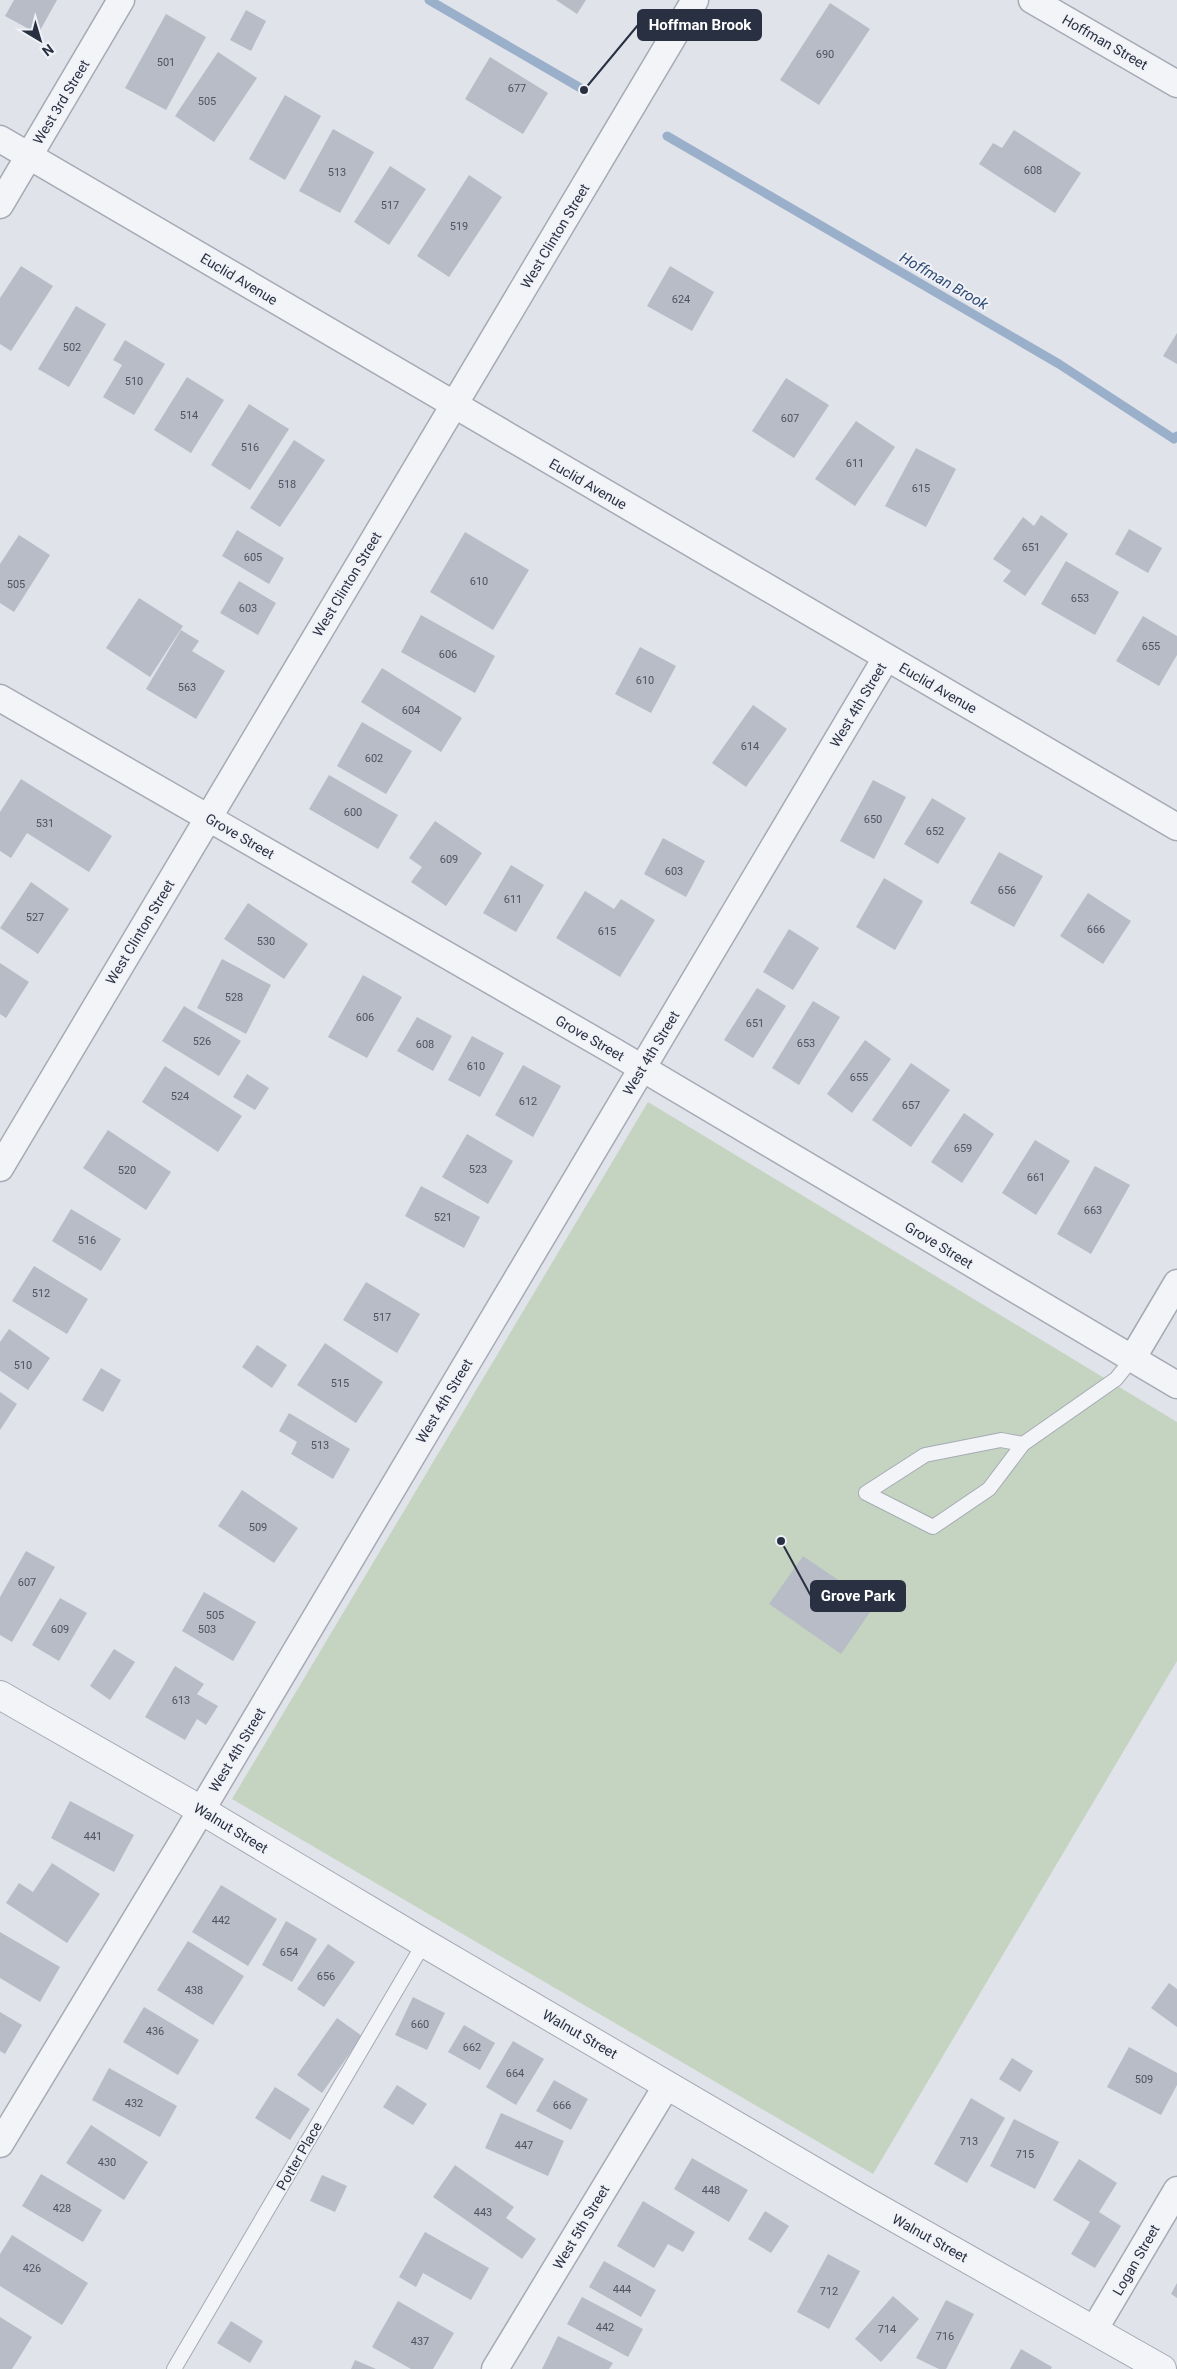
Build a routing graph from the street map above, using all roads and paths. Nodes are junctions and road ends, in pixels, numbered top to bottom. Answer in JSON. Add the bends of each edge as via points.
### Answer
{"nodes":[{"id":1,"x":121,"y":0,"type":"edge"},
{"id":2,"x":695,"y":0,"type":"edge"},
{"id":3,"x":1032,"y":0,"type":"edge"},
{"id":4,"x":1177,"y":84,"type":"edge"},
{"id":5,"x":0,"y":139,"type":"edge"},
{"id":6,"x":29,"y":156,"type":"junction"},
{"id":7,"x":0,"y":205,"type":"edge"},
{"id":8,"x":453,"y":406,"type":"junction"},
{"id":9,"x":886,"y":658,"type":"junction"},
{"id":10,"x":0,"y":698,"type":"edge"},
{"id":11,"x":208,"y":818,"type":"junction"},
{"id":12,"x":1177,"y":827,"type":"edge"},
{"id":13,"x":642,"y":1068,"type":"junction"},
{"id":14,"x":0,"y":1168,"type":"edge"},
{"id":15,"x":1177,"y":1283,"type":"edge"},
{"id":16,"x":1132,"y":1359,"type":"junction"},
{"id":17,"x":1177,"y":1385,"type":"edge"},
{"id":18,"x":1023,"y":1444,"type":"junction"},
{"id":19,"x":0,"y":1695,"type":"edge"},
{"id":20,"x":202,"y":1810,"type":"junction"},
{"id":21,"x":424,"y":1944,"type":"junction"},
{"id":22,"x":667,"y":2085,"type":"junction"},
{"id":23,"x":0,"y":2144,"type":"edge"},
{"id":24,"x":1177,"y":2190,"type":"edge"},
{"id":25,"x":1094,"y":2330,"type":"junction"},
{"id":26,"x":174,"y":2369,"type":"edge"},
{"id":27,"x":495,"y":2369,"type":"edge"},
{"id":28,"x":1162,"y":2369,"type":"edge"}],
"edges":[{"from":1,"to":6,"type":"street","name":"West 3rd Street"},
{"from":2,"to":8,"type":"street","name":"West Clinton Street"},
{"from":3,"to":4,"type":"street","name":"Hoffman Street"},
{"from":5,"to":6,"type":"street","name":"Euclid Avenue"},
{"from":6,"to":7,"type":"street","name":"West 3rd Street"},
{"from":6,"to":8,"type":"street","name":"Euclid Avenue"},
{"from":8,"to":9,"type":"street","name":"Euclid Avenue"},
{"from":8,"to":11,"type":"street","name":"West Clinton Street"},
{"from":9,"to":12,"type":"street","name":"Euclid Avenue"},
{"from":9,"to":13,"type":"street","name":"West 4th Street"},
{"from":10,"to":11,"type":"street","name":"Grove Street"},
{"from":11,"to":13,"type":"street","name":"Grove Street"},
{"from":11,"to":14,"type":"street","name":"West Clinton Street"},
{"from":13,"to":16,"type":"street","name":"Grove Street"},
{"from":13,"to":20,"type":"street","name":"West 4th Street"},
{"from":15,"to":16,"type":"street"},
{"from":16,"to":17,"type":"street","name":"Grove Street"},
{"from":16,"to":18,"type":"lane","via":[[1116,1379]]},
{"from":18,"to":18,"type":"lane","via":[[988,1489],[933,1527],[866,1493],[924,1455],[1002,1440]]},
{"from":19,"to":20,"type":"street","name":"Walnut Street"},
{"from":20,"to":21,"type":"street","name":"Walnut Street"},
{"from":20,"to":23,"type":"street","name":"West 4th Street"},
{"from":21,"to":22,"type":"street","name":"Walnut Street"},
{"from":21,"to":26,"type":"lane","name":"Potter Place"},
{"from":22,"to":25,"type":"street","name":"Walnut Street"},
{"from":22,"to":27,"type":"street","name":"West 5th Street"},
{"from":24,"to":25,"type":"street","name":"Logan Street"},
{"from":25,"to":28,"type":"street","name":"Walnut Street"}]}
